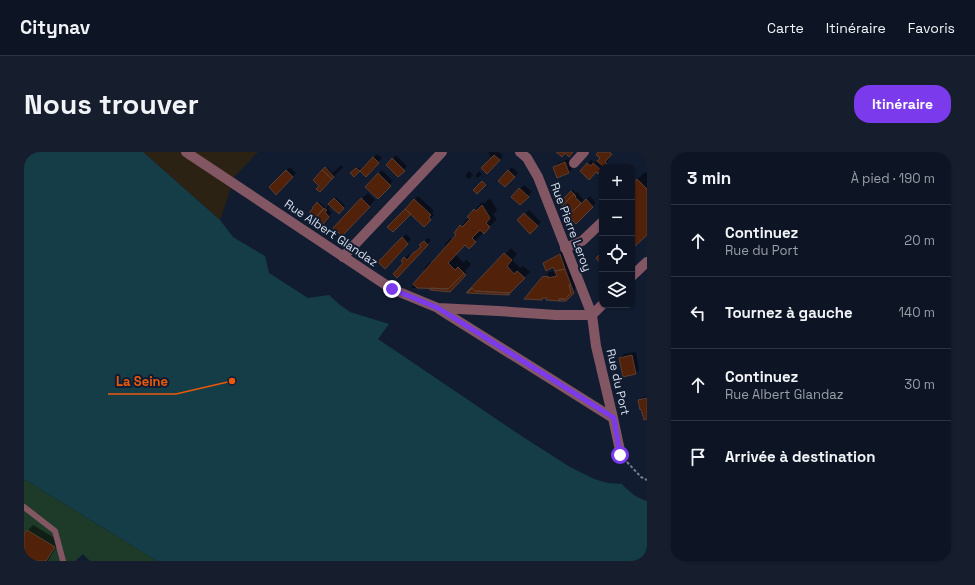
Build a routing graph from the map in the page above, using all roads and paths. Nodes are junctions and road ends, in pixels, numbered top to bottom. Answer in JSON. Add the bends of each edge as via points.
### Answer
{"nodes":[{"id":1,"x":186,"y":152,"type":"edge"},
{"id":2,"x":442,"y":152,"type":"edge"},
{"id":3,"x":584,"y":152,"type":"edge"},
{"id":4,"x":526,"y":154,"type":"edge"},
{"id":5,"x":574,"y":163,"type":"dead end"},
{"id":6,"x":599,"y":225,"type":"edge"},
{"id":7,"x":564,"y":248,"type":"junction"},
{"id":8,"x":343,"y":256,"type":"junction"},
{"id":9,"x":647,"y":262,"type":"edge"},
{"id":10,"x":635,"y":273,"type":"edge"},
{"id":11,"x":438,"y":308,"type":"junction"},
{"id":12,"x":599,"y":308,"type":"edge"},
{"id":13,"x":592,"y":315,"type":"junction"},
{"id":14,"x":614,"y":418,"type":"junction"},
{"id":15,"x":620,"y":455,"type":"joint"},
{"id":16,"x":647,"y":480,"type":"edge"},
{"id":17,"x":24,"y":507,"type":"edge"},
{"id":18,"x":63,"y":561,"type":"edge"}],
"edges":[{"from":1,"to":8,"type":"street","name":"Rue Albert Glandaz"},
{"from":2,"to":8,"type":"street"},
{"from":3,"to":5,"type":"street"},
{"from":4,"to":7,"type":"street","name":"Rue Pierre Leroy","via":[[538,177]]},
{"from":6,"to":7,"type":"street","via":[[582,241]]},
{"from":7,"to":13,"type":"street","name":"Rue Pierre Leroy"},
{"from":8,"to":11,"type":"street","name":"Rue Albert Glandaz","via":[[392,289]]},
{"from":9,"to":10,"type":"street"},
{"from":11,"to":13,"type":"street","name":"Rue Albert Glandaz"},
{"from":11,"to":14,"type":"street"},
{"from":12,"to":13,"type":"street"},
{"from":13,"to":14,"type":"street","name":"Rue du Port","via":[[596,346]]},
{"from":14,"to":15,"type":"street","name":"Rue du Port"},
{"from":15,"to":16,"type":"path"},
{"from":17,"to":18,"type":"lane","via":[[55,531]]}]}
